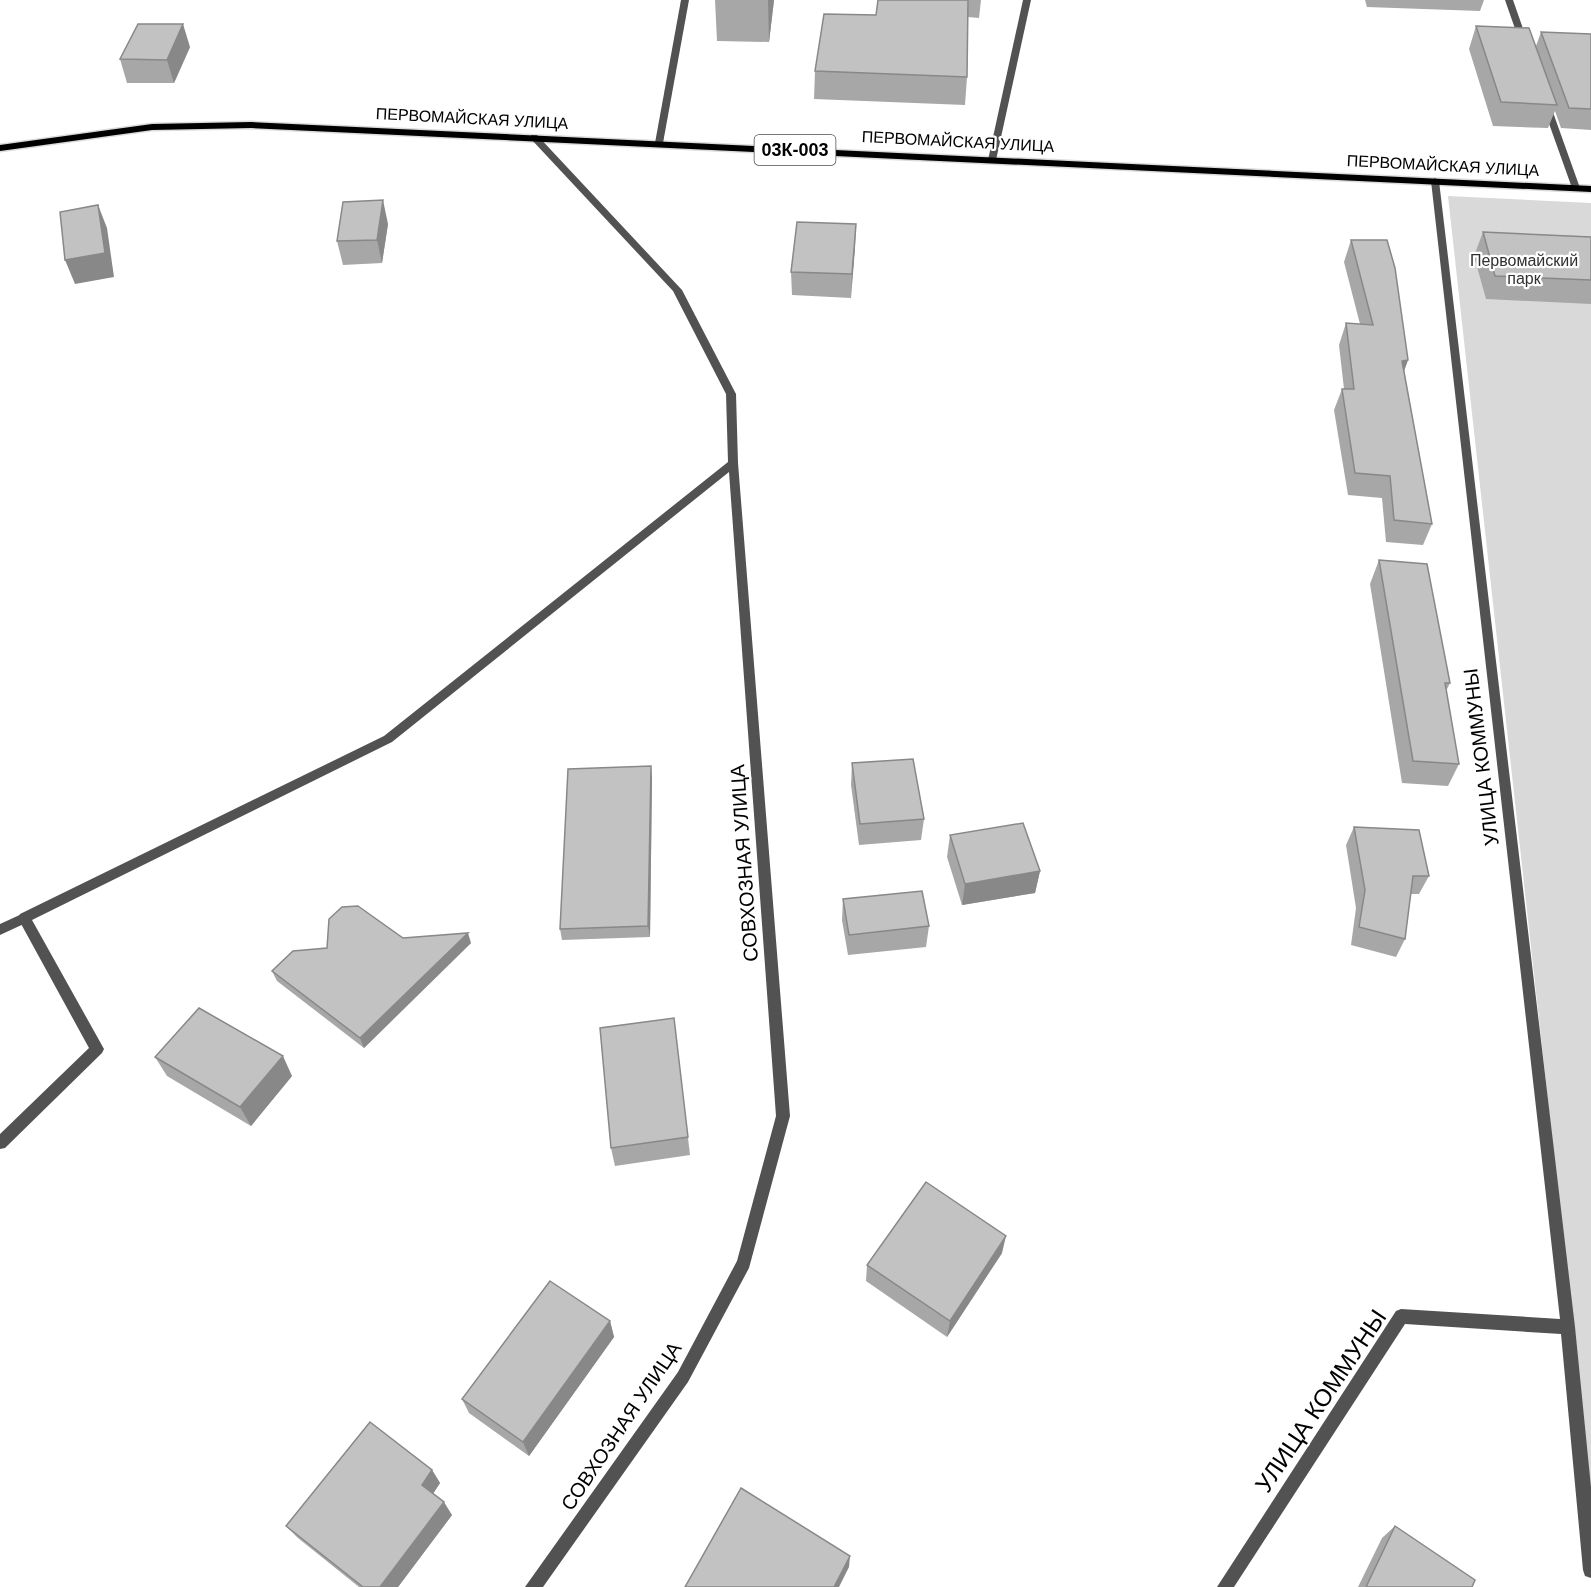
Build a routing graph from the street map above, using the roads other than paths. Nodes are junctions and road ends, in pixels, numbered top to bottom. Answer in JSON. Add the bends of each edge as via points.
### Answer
{"nodes":[{"id":1,"x":685,"y":0,"type":"edge"},
{"id":2,"x":1027,"y":0,"type":"edge"},
{"id":3,"x":1509,"y":0,"type":"edge"},
{"id":4,"x":1529,"y":55,"type":"edge"},
{"id":5,"x":1544,"y":100,"type":"edge"},
{"id":6,"x":534,"y":137,"type":"junction"},
{"id":7,"x":659,"y":143,"type":"junction"},
{"id":8,"x":0,"y":148,"type":"edge"},
{"id":9,"x":992,"y":160,"type":"junction"},
{"id":10,"x":1435,"y":181,"type":"junction"},
{"id":11,"x":1576,"y":188,"type":"junction"},
{"id":12,"x":1591,"y":189,"type":"edge"},
{"id":13,"x":733,"y":463,"type":"junction"},
{"id":14,"x":24,"y":918,"type":"junction"},
{"id":15,"x":0,"y":930,"type":"edge"},
{"id":16,"x":0,"y":1143,"type":"edge"},
{"id":17,"x":1568,"y":1328,"type":"junction"},
{"id":18,"x":1591,"y":1570,"type":"edge"},
{"id":19,"x":532,"y":1587,"type":"edge"},
{"id":20,"x":1225,"y":1587,"type":"edge"}],
"edges":[{"from":1,"to":7,"type":"street"},
{"from":2,"to":9,"type":"street"},
{"from":3,"to":4,"type":"street"},
{"from":5,"to":11,"type":"street"},
{"from":6,"to":7,"type":"main road","name":"ПЕРВОМАЙСКАЯ УЛИЦА","number":"03К-003"},
{"from":6,"to":8,"type":"main road","name":"ПЕРВОМАЙСКАЯ УЛИЦА","number":"03К-003","via":[[251,124],[152,127]]},
{"from":6,"to":13,"type":"street","name":"СОВХОЗНАЯ УЛИЦА","via":[[677,290],[731,394]]},
{"from":7,"to":9,"type":"main road","name":"ПЕРВОМАЙСКАЯ УЛИЦА","number":"03К-003"},
{"from":9,"to":10,"type":"main road","name":"ПЕРВОМАЙСКАЯ УЛИЦА","number":"03К-003"},
{"from":10,"to":11,"type":"main road","name":"ПЕРВОМАЙСКАЯ УЛИЦА","number":"03К-003"},
{"from":10,"to":17,"type":"street","name":"УЛИЦА КОММУНЫ"},
{"from":11,"to":12,"type":"main road","name":"ПЕРВОМАЙСКАЯ УЛИЦА","number":"03К-003"},
{"from":13,"to":14,"type":"street","via":[[388,739]]},
{"from":13,"to":19,"type":"street","name":"СОВХОЗНАЯ УЛИЦА","via":[[783,1116],[744,1263],[683,1377]]},
{"from":14,"to":15,"type":"street"},
{"from":14,"to":16,"type":"street","via":[[97,1049]]},
{"from":17,"to":18,"type":"street","name":"УЛИЦА КОММУНЫ"},
{"from":17,"to":20,"type":"street","name":"УЛИЦА КОММУНЫ","via":[[1401,1316]]}]}
